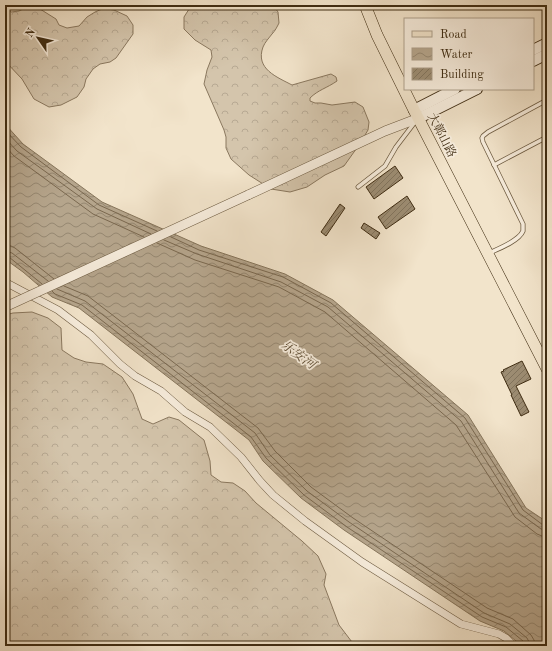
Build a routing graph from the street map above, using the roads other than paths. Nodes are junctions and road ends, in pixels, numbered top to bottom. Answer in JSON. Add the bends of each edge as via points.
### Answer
{"nodes":[{"id":1,"x":365,"y":5,"type":"edge"},
{"id":2,"x":547,"y":43,"type":"edge"},
{"id":3,"x":534,"y":50,"type":"edge"},
{"id":4,"x":547,"y":54,"type":"edge"},
{"id":5,"x":534,"y":60,"type":"edge"},
{"id":6,"x":404,"y":89,"type":"edge"},
{"id":7,"x":404,"y":90,"type":"edge"},
{"id":8,"x":453,"y":90,"type":"edge"},
{"id":9,"x":475,"y":90,"type":"edge"},
{"id":10,"x":547,"y":100,"type":"edge"},
{"id":11,"x":416,"y":114,"type":"junction"},
{"id":12,"x":547,"y":137,"type":"edge"},
{"id":13,"x":494,"y":165,"type":"junction"},
{"id":14,"x":358,"y":187,"type":"dead end"},
{"id":15,"x":488,"y":253,"type":"junction"},
{"id":16,"x":5,"y":282,"type":"edge"},
{"id":17,"x":5,"y":307,"type":"edge"},
{"id":18,"x":547,"y":369,"type":"edge"},
{"id":19,"x":514,"y":646,"type":"edge"}],
"edges":[{"from":1,"to":6,"type":"main road","name":"大鄣山路"},
{"from":2,"to":3,"type":"main road"},
{"from":4,"to":5,"type":"main road"},
{"from":7,"to":11,"type":"main road","name":"大鄣山路"},
{"from":8,"to":11,"type":"main road"},
{"from":9,"to":11,"type":"main road"},
{"from":10,"to":13,"type":"lane","via":[[483,136],[483,142]]},
{"from":11,"to":14,"type":"lane","via":[[385,166]]},
{"from":11,"to":15,"type":"main road","name":"大鄣山路"},
{"from":11,"to":17,"type":"street","bridge":true,"via":[[385,131]]},
{"from":12,"to":13,"type":"lane"},
{"from":13,"to":15,"type":"lane","via":[[523,224],[523,231],[507,245]]},
{"from":15,"to":18,"type":"main road","name":"大鄣山路"},
{"from":16,"to":19,"type":"street","via":[[58,310],[91,335],[135,376],[161,391],[185,412],[210,427],[241,457],[273,495],[305,522],[362,562],[461,624],[499,634]]}]}
